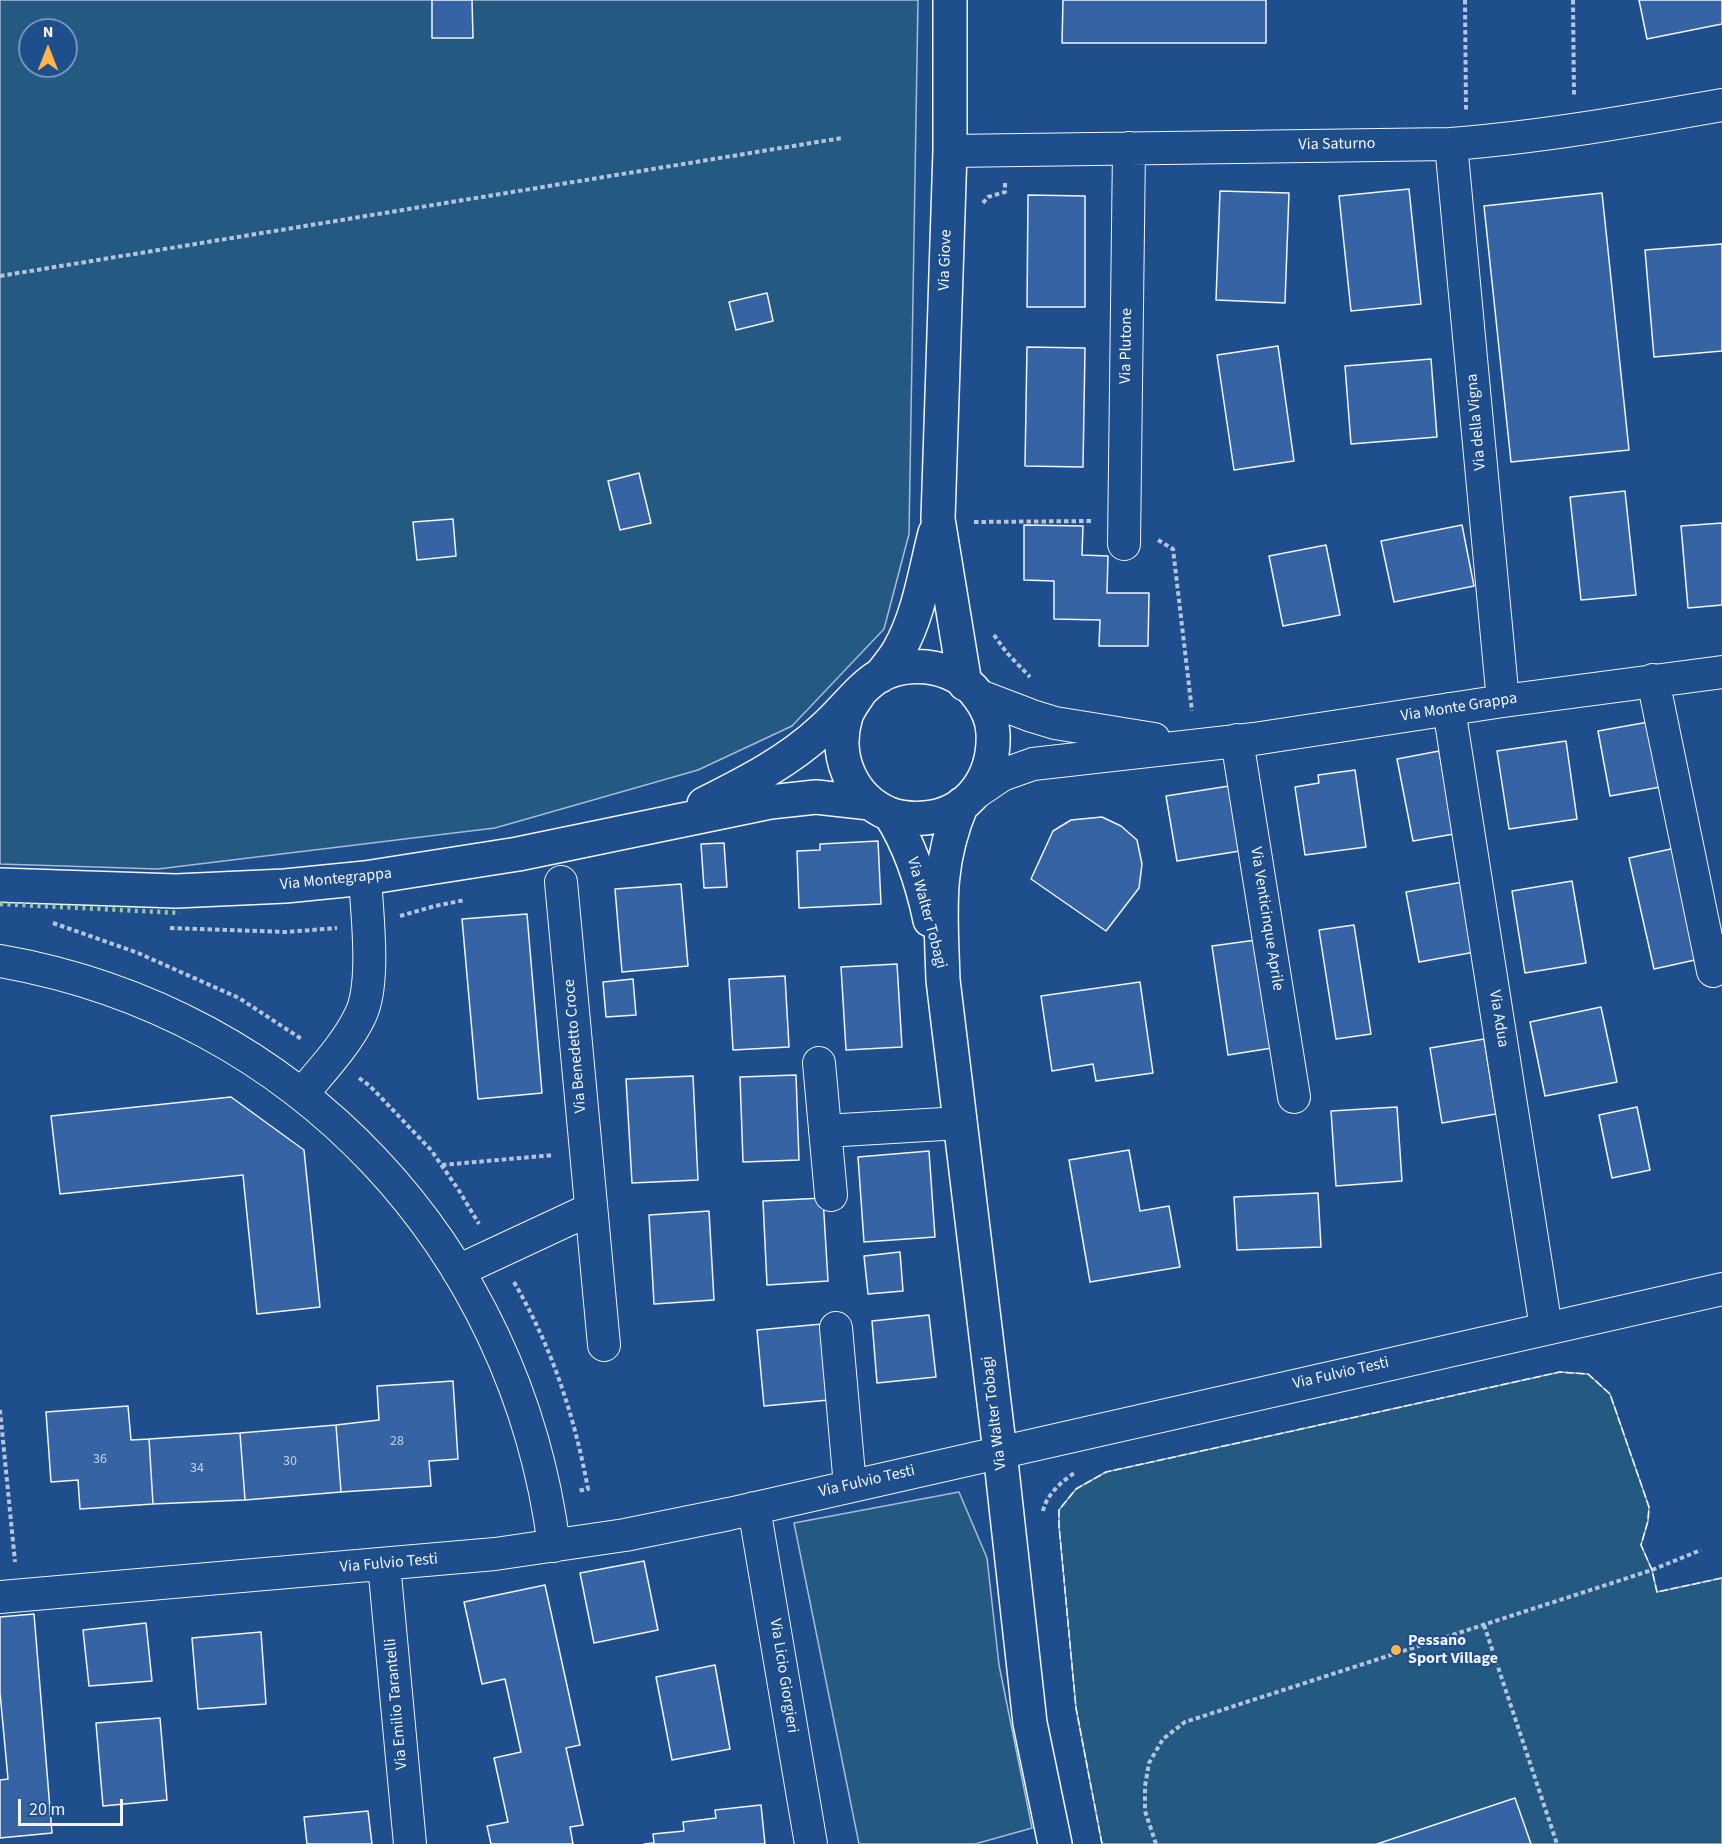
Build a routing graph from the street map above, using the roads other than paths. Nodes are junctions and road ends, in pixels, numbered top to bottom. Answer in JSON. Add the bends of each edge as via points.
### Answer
{"nodes":[{"id":1,"x":950,"y":0,"type":"edge"},
{"id":2,"x":1722,"y":105,"type":"edge"},
{"id":3,"x":1451,"y":144,"type":"junction"},
{"id":4,"x":1129,"y":148,"type":"junction"},
{"id":5,"x":950,"y":151,"type":"junction"},
{"id":6,"x":953,"y":521,"type":"junction"},
{"id":7,"x":1124,"y":532,"type":"road end"},
{"id":8,"x":1722,"y":672,"type":"edge"},
{"id":9,"x":1653,"y":680,"type":"junction"},
{"id":10,"x":870,"y":684,"type":"junction"},
{"id":11,"x":971,"y":689,"type":"junction"},
{"id":12,"x":1503,"y":701,"type":"junction"},
{"id":13,"x":1449,"y":709,"type":"junction"},
{"id":14,"x":1237,"y":740,"type":"junction"},
{"id":15,"x":1196,"y":746,"type":"junction"},
{"id":16,"x":968,"y":799,"type":"junction"},
{"id":17,"x":880,"y":808,"type":"junction"},
{"id":18,"x":667,"y":822,"type":"junction"},
{"id":19,"x":365,"y":878,"type":"junction"},
{"id":20,"x":561,"y":882,"type":"dead end"},
{"id":21,"x":0,"y":885,"type":"edge"},
{"id":22,"x":0,"y":961,"type":"edge"},
{"id":23,"x":1713,"y":971,"type":"dead end"},
{"id":24,"x":944,"y":980,"type":"junction"},
{"id":25,"x":819,"y":1063,"type":"dead end"},
{"id":26,"x":302,"y":1094,"type":"junction"},
{"id":27,"x":1294,"y":1097,"type":"dead end"},
{"id":28,"x":960,"y":1123,"type":"junction"},
{"id":29,"x":825,"y":1131,"type":"junction"},
{"id":30,"x":831,"y":1196,"type":"dead end"},
{"id":31,"x":591,"y":1209,"type":"junction"},
{"id":32,"x":458,"y":1271,"type":"junction"},
{"id":33,"x":1722,"y":1289,"type":"edge"},
{"id":34,"x":836,"y":1328,"type":"dead end"},
{"id":35,"x":1546,"y":1328,"type":"junction"},
{"id":36,"x":604,"y":1345,"type":"dead end"},
{"id":37,"x":1000,"y":1452,"type":"junction"},
{"id":38,"x":850,"y":1486,"type":"junction"},
{"id":39,"x":754,"y":1508,"type":"junction"},
{"id":40,"x":554,"y":1546,"type":"junction"},
{"id":41,"x":384,"y":1564,"type":"junction"},
{"id":42,"x":9,"y":1596,"type":"edge"},
{"id":43,"x":410,"y":1844,"type":"edge"},
{"id":44,"x":811,"y":1844,"type":"edge"},
{"id":45,"x":1054,"y":1844,"type":"edge"}],
"edges":[{"from":1,"to":5,"type":"street","name":"Via Giove"},
{"from":2,"to":3,"type":"street","name":"Via Saturno","via":[[1605,126]]},
{"from":3,"to":4,"type":"street","name":"Via Saturno"},
{"from":3,"to":12,"type":"street","name":"Via della Vigna"},
{"from":4,"to":5,"type":"street","name":"Via Saturno"},
{"from":4,"to":7,"type":"street","name":"Via Plutone"},
{"from":5,"to":6,"type":"street","name":"Via Giove"},
{"from":6,"to":10,"type":"street","name":"Via Giove","via":[[899,649]]},
{"from":6,"to":11,"type":"street","name":"Via Giove"},
{"from":8,"to":9,"type":"street","name":"Via Monte Grappa"},
{"from":9,"to":12,"type":"street","name":"Via Monte Grappa"},
{"from":9,"to":23,"type":"street"},
{"from":10,"to":11,"type":"street","via":[[903,668],[928,667],[952,674]]},
{"from":10,"to":17,"type":"street","via":[[847,713],[841,737],[843,762],[853,784]]},
{"from":10,"to":18,"type":"street","name":"Via Montegrappa","via":[[823,730],[778,763]]},
{"from":11,"to":15,"type":"street","name":"Via Monte Grappa","via":[[1055,723]]},
{"from":11,"to":16,"type":"street","via":[[986,707],[993,729],[994,753],[987,775]]},
{"from":12,"to":13,"type":"street","name":"Via Monte Grappa"},
{"from":13,"to":14,"type":"street","name":"Via Monte Grappa"},
{"from":13,"to":35,"type":"street","name":"Via Adua"},
{"from":14,"to":15,"type":"street","name":"Via Monte Grappa"},
{"from":14,"to":27,"type":"street","name":"Via Venticinque Aprile"},
{"from":15,"to":16,"type":"street","name":"Via Monte Grappa","via":[[1034,764],[1002,775]]},
{"from":16,"to":17,"type":"street","via":[[957,809],[935,817],[913,819]]},
{"from":16,"to":24,"type":"street","name":"Via Walter Tobagi","via":[[952,828],[942,877]]},
{"from":17,"to":18,"type":"street","name":"Via Montegrappa","via":[[831,798],[804,798]]},
{"from":17,"to":24,"type":"street","name":"Via Walter Tobagi","via":[[900,830],[918,872]]},
{"from":18,"to":19,"type":"street","name":"Via Montegrappa","via":[[518,854]]},
{"from":19,"to":21,"type":"street","name":"Via Montegrappa","via":[[207,891]]},
{"from":19,"to":26,"type":"street","via":[[369,967],[365,1005],[350,1034]]},
{"from":20,"to":31,"type":"street","name":"Via Benedetto Croce"},
{"from":22,"to":26,"type":"street","via":[[74,978],[150,1004],[226,1042]]},
{"from":24,"to":28,"type":"street","name":"Via Walter Tobagi"},
{"from":25,"to":29,"type":"street"},
{"from":26,"to":32,"type":"street","via":[[384,1171],[430,1227]]},
{"from":28,"to":29,"type":"street"},
{"from":28,"to":37,"type":"street","name":"Via Walter Tobagi"},
{"from":29,"to":30,"type":"street"},
{"from":31,"to":32,"type":"street"},
{"from":31,"to":36,"type":"street","name":"Via Benedetto Croce"},
{"from":32,"to":40,"type":"street","via":[[501,1350],[525,1414],[547,1499]]},
{"from":33,"to":35,"type":"street","name":"Via Fulvio Testi"},
{"from":34,"to":38,"type":"street"},
{"from":35,"to":37,"type":"street","name":"Via Fulvio Testi"},
{"from":37,"to":38,"type":"street","name":"Via Fulvio Testi"},
{"from":37,"to":45,"type":"street","name":"Via Walter Tobagi","via":[[1030,1724]]},
{"from":38,"to":39,"type":"street","name":"Via Fulvio Testi"},
{"from":39,"to":40,"type":"street","name":"Via Fulvio Testi"},
{"from":39,"to":44,"type":"street","name":"Via Licio Giorgieri"},
{"from":40,"to":41,"type":"street","name":"Via Fulvio Testi"},
{"from":41,"to":42,"type":"street","name":"Via Fulvio Testi"},
{"from":41,"to":43,"type":"street","name":"Via Emilio Tarantelli"}]}
